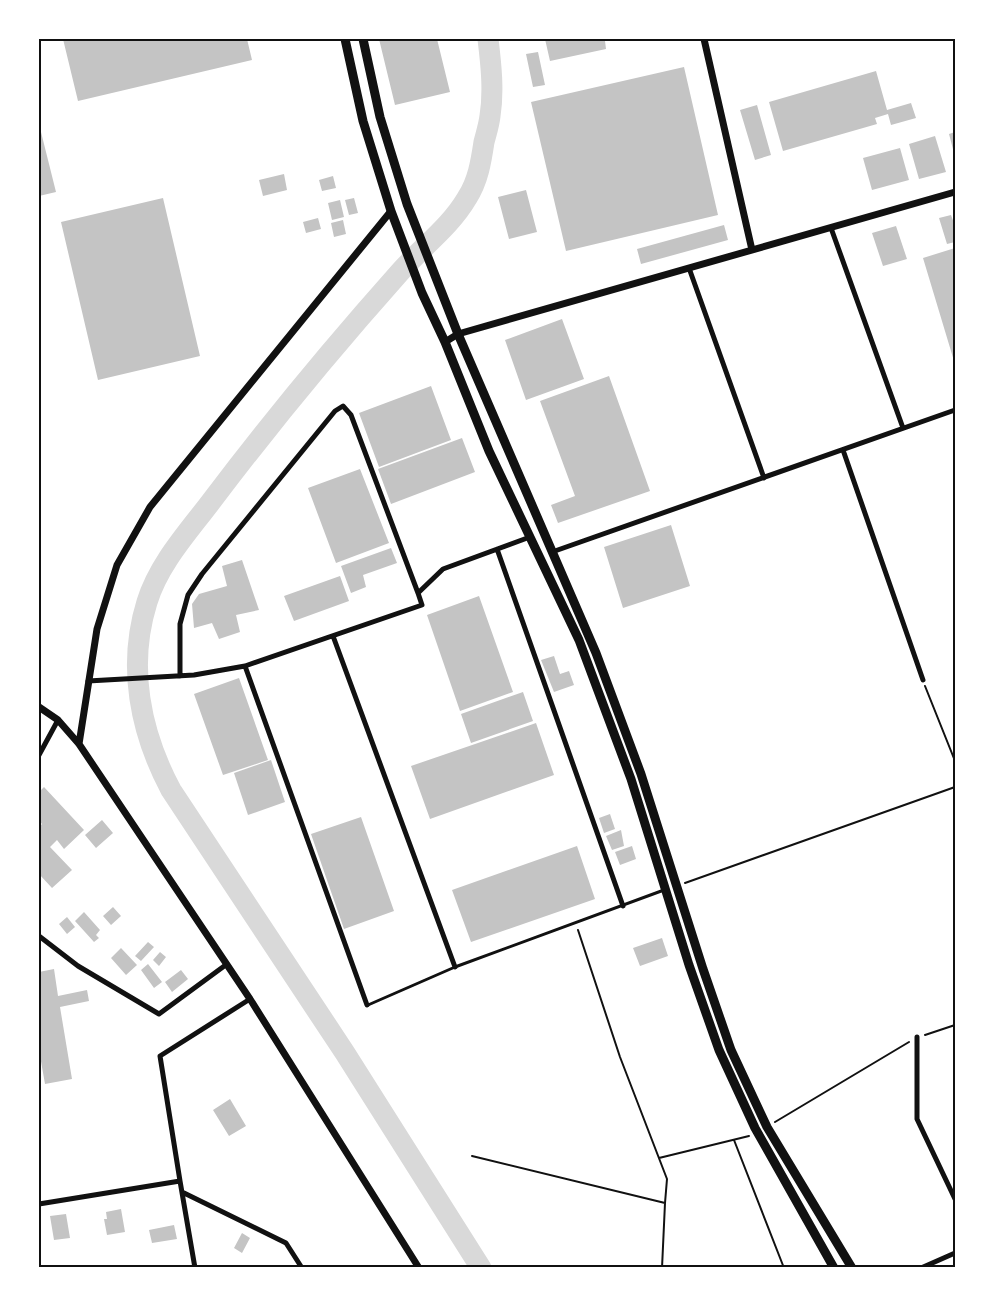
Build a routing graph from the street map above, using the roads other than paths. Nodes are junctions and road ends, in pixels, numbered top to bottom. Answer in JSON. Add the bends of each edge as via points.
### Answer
{"nodes":[{"id":1,"x":345,"y":39,"type":"edge"},
{"id":2,"x":363,"y":39,"type":"edge"},
{"id":3,"x":704,"y":39,"type":"edge"},
{"id":4,"x":955,"y":192,"type":"edge"},
{"id":5,"x":393,"y":215,"type":"junction"},
{"id":6,"x":831,"y":228,"type":"junction"},
{"id":7,"x":752,"y":250,"type":"junction"},
{"id":8,"x":689,"y":268,"type":"junction"},
{"id":9,"x":458,"y":334,"type":"junction"},
{"id":10,"x":445,"y":342,"type":"junction"},
{"id":11,"x":955,"y":410,"type":"edge"},
{"id":12,"x":903,"y":428,"type":"junction"},
{"id":13,"x":843,"y":450,"type":"junction"},
{"id":14,"x":764,"y":478,"type":"junction"},
{"id":15,"x":530,"y":537,"type":"junction"},
{"id":16,"x":497,"y":549,"type":"junction"},
{"id":17,"x":552,"y":552,"type":"junction"},
{"id":18,"x":418,"y":593,"type":"junction"},
{"id":19,"x":333,"y":636,"type":"junction"},
{"id":20,"x":245,"y":666,"type":"junction"},
{"id":21,"x":180,"y":676,"type":"junction"},
{"id":22,"x":923,"y":680,"type":"road end"},
{"id":23,"x":88,"y":681,"type":"junction"},
{"id":24,"x":39,"y":707,"type":"edge"},
{"id":25,"x":58,"y":720,"type":"junction"},
{"id":26,"x":79,"y":744,"type":"junction"},
{"id":27,"x":39,"y":755,"type":"edge"},
{"id":28,"x":666,"y":890,"type":"junction"},
{"id":29,"x":623,"y":906,"type":"junction"},
{"id":30,"x":39,"y":936,"type":"edge"},
{"id":31,"x":227,"y":964,"type":"junction"},
{"id":32,"x":455,"y":967,"type":"junction"},
{"id":33,"x":250,"y":999,"type":"junction"},
{"id":34,"x":367,"y":1005,"type":"joint"},
{"id":35,"x":917,"y":1037,"type":"road end"},
{"id":36,"x":180,"y":1181,"type":"junction"},
{"id":37,"x":182,"y":1192,"type":"junction"},
{"id":38,"x":955,"y":1199,"type":"edge"},
{"id":39,"x":39,"y":1204,"type":"edge"},
{"id":40,"x":955,"y":1253,"type":"edge"},
{"id":41,"x":195,"y":1268,"type":"edge"},
{"id":42,"x":302,"y":1268,"type":"edge"},
{"id":43,"x":419,"y":1268,"type":"edge"},
{"id":44,"x":834,"y":1268,"type":"edge"},
{"id":45,"x":852,"y":1268,"type":"edge"},
{"id":46,"x":921,"y":1268,"type":"edge"}],
"edges":[{"from":1,"to":5,"type":"main road","via":[[363,121]]},
{"from":2,"to":9,"type":"main road","via":[[380,117],[407,204]]},
{"from":3,"to":7,"type":"street"},
{"from":4,"to":6,"type":"street"},
{"from":5,"to":10,"type":"main road"},
{"from":5,"to":23,"type":"street","via":[[150,507],[117,564],[97,629]]},
{"from":6,"to":7,"type":"street"},
{"from":6,"to":12,"type":"street"},
{"from":7,"to":8,"type":"street"},
{"from":8,"to":9,"type":"street"},
{"from":8,"to":14,"type":"street"},
{"from":9,"to":10,"type":"street"},
{"from":9,"to":17,"type":"main road"},
{"from":10,"to":15,"type":"main road","via":[[489,451]]},
{"from":11,"to":12,"type":"street"},
{"from":12,"to":13,"type":"street"},
{"from":13,"to":14,"type":"street"},
{"from":13,"to":22,"type":"street"},
{"from":14,"to":17,"type":"street"},
{"from":15,"to":16,"type":"street"},
{"from":15,"to":28,"type":"main road","via":[[579,640],[631,779]]},
{"from":16,"to":18,"type":"street","via":[[443,569]]},
{"from":16,"to":29,"type":"street"},
{"from":17,"to":45,"type":"main road","via":[[641,774],[731,1050],[767,1127]]},
{"from":18,"to":19,"type":"street","via":[[422,605]]},
{"from":18,"to":21,"type":"street","via":[[351,415],[343,406],[188,595],[180,624]]},
{"from":19,"to":20,"type":"street"},
{"from":19,"to":32,"type":"street"},
{"from":20,"to":21,"type":"street"},
{"from":20,"to":34,"type":"street"},
{"from":21,"to":23,"type":"street"},
{"from":23,"to":26,"type":"street"},
{"from":24,"to":25,"type":"street"},
{"from":25,"to":26,"type":"street"},
{"from":25,"to":27,"type":"street"},
{"from":26,"to":31,"type":"street"},
{"from":28,"to":29,"type":"lane"},
{"from":28,"to":44,"type":"main road","via":[[719,1050],[758,1134]]},
{"from":29,"to":32,"type":"lane"},
{"from":30,"to":31,"type":"street","via":[[78,966],[159,1014]]},
{"from":31,"to":33,"type":"street"},
{"from":32,"to":34,"type":"lane"},
{"from":33,"to":36,"type":"street","via":[[160,1056]]},
{"from":33,"to":43,"type":"street"},
{"from":35,"to":38,"type":"street","via":[[917,1119]]},
{"from":36,"to":37,"type":"street"},
{"from":36,"to":39,"type":"street"},
{"from":37,"to":41,"type":"street"},
{"from":37,"to":42,"type":"street","via":[[286,1243]]},
{"from":40,"to":46,"type":"street"}]}
